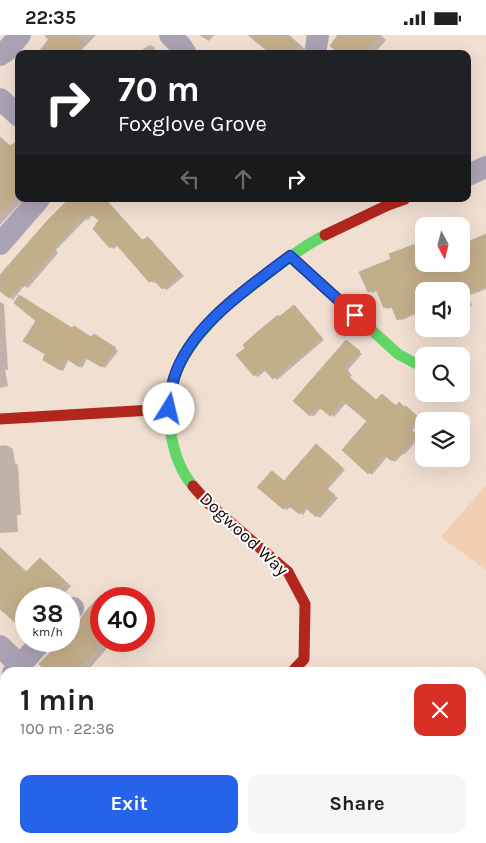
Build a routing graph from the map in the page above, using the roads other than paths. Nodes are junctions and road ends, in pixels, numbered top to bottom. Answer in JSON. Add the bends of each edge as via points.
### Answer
{"nodes":[{"id":1,"x":20,"y":35,"type":"edge"},
{"id":2,"x":170,"y":35,"type":"edge"},
{"id":3,"x":318,"y":35,"type":"edge"},
{"id":4,"x":184,"y":50,"type":"edge"},
{"id":5,"x":316,"y":50,"type":"edge"},
{"id":6,"x":0,"y":55,"type":"edge"},
{"id":7,"x":0,"y":99,"type":"edge"},
{"id":8,"x":15,"y":112,"type":"edge"},
{"id":9,"x":486,"y":167,"type":"edge"},
{"id":10,"x":471,"y":174,"type":"edge"},
{"id":11,"x":36,"y":202,"type":"edge"},
{"id":12,"x":396,"y":202,"type":"edge"},
{"id":13,"x":0,"y":244,"type":"edge"},
{"id":14,"x":290,"y":256,"type":"junction"},
{"id":15,"x":415,"y":363,"type":"edge"},
{"id":16,"x":169,"y":409,"type":"junction"},
{"id":17,"x":0,"y":419,"type":"edge"},
{"id":18,"x":0,"y":646,"type":"edge"},
{"id":19,"x":32,"y":652,"type":"edge"},
{"id":20,"x":10,"y":667,"type":"edge"},
{"id":21,"x":18,"y":667,"type":"edge"},
{"id":22,"x":297,"y":667,"type":"edge"}],
"edges":[{"from":1,"to":6,"type":"street"},
{"from":2,"to":4,"type":"street"},
{"from":3,"to":5,"type":"street"},
{"from":7,"to":8,"type":"street"},
{"from":9,"to":10,"type":"street"},
{"from":11,"to":13,"type":"street"},
{"from":12,"to":14,"type":"street","name":"Dogwood Way","via":[[323,236]]},
{"from":14,"to":15,"type":"street","via":[[398,354]]},
{"from":14,"to":16,"type":"street","name":"Dogwood Way","via":[[224,308],[205,328],[180,363]]},
{"from":16,"to":17,"type":"street"},
{"from":16,"to":22,"type":"street","name":"Dogwood Way","via":[[174,451],[189,481],[208,503],[288,572],[305,604],[304,659]]},
{"from":18,"to":20,"type":"street"},
{"from":19,"to":21,"type":"street"}]}
